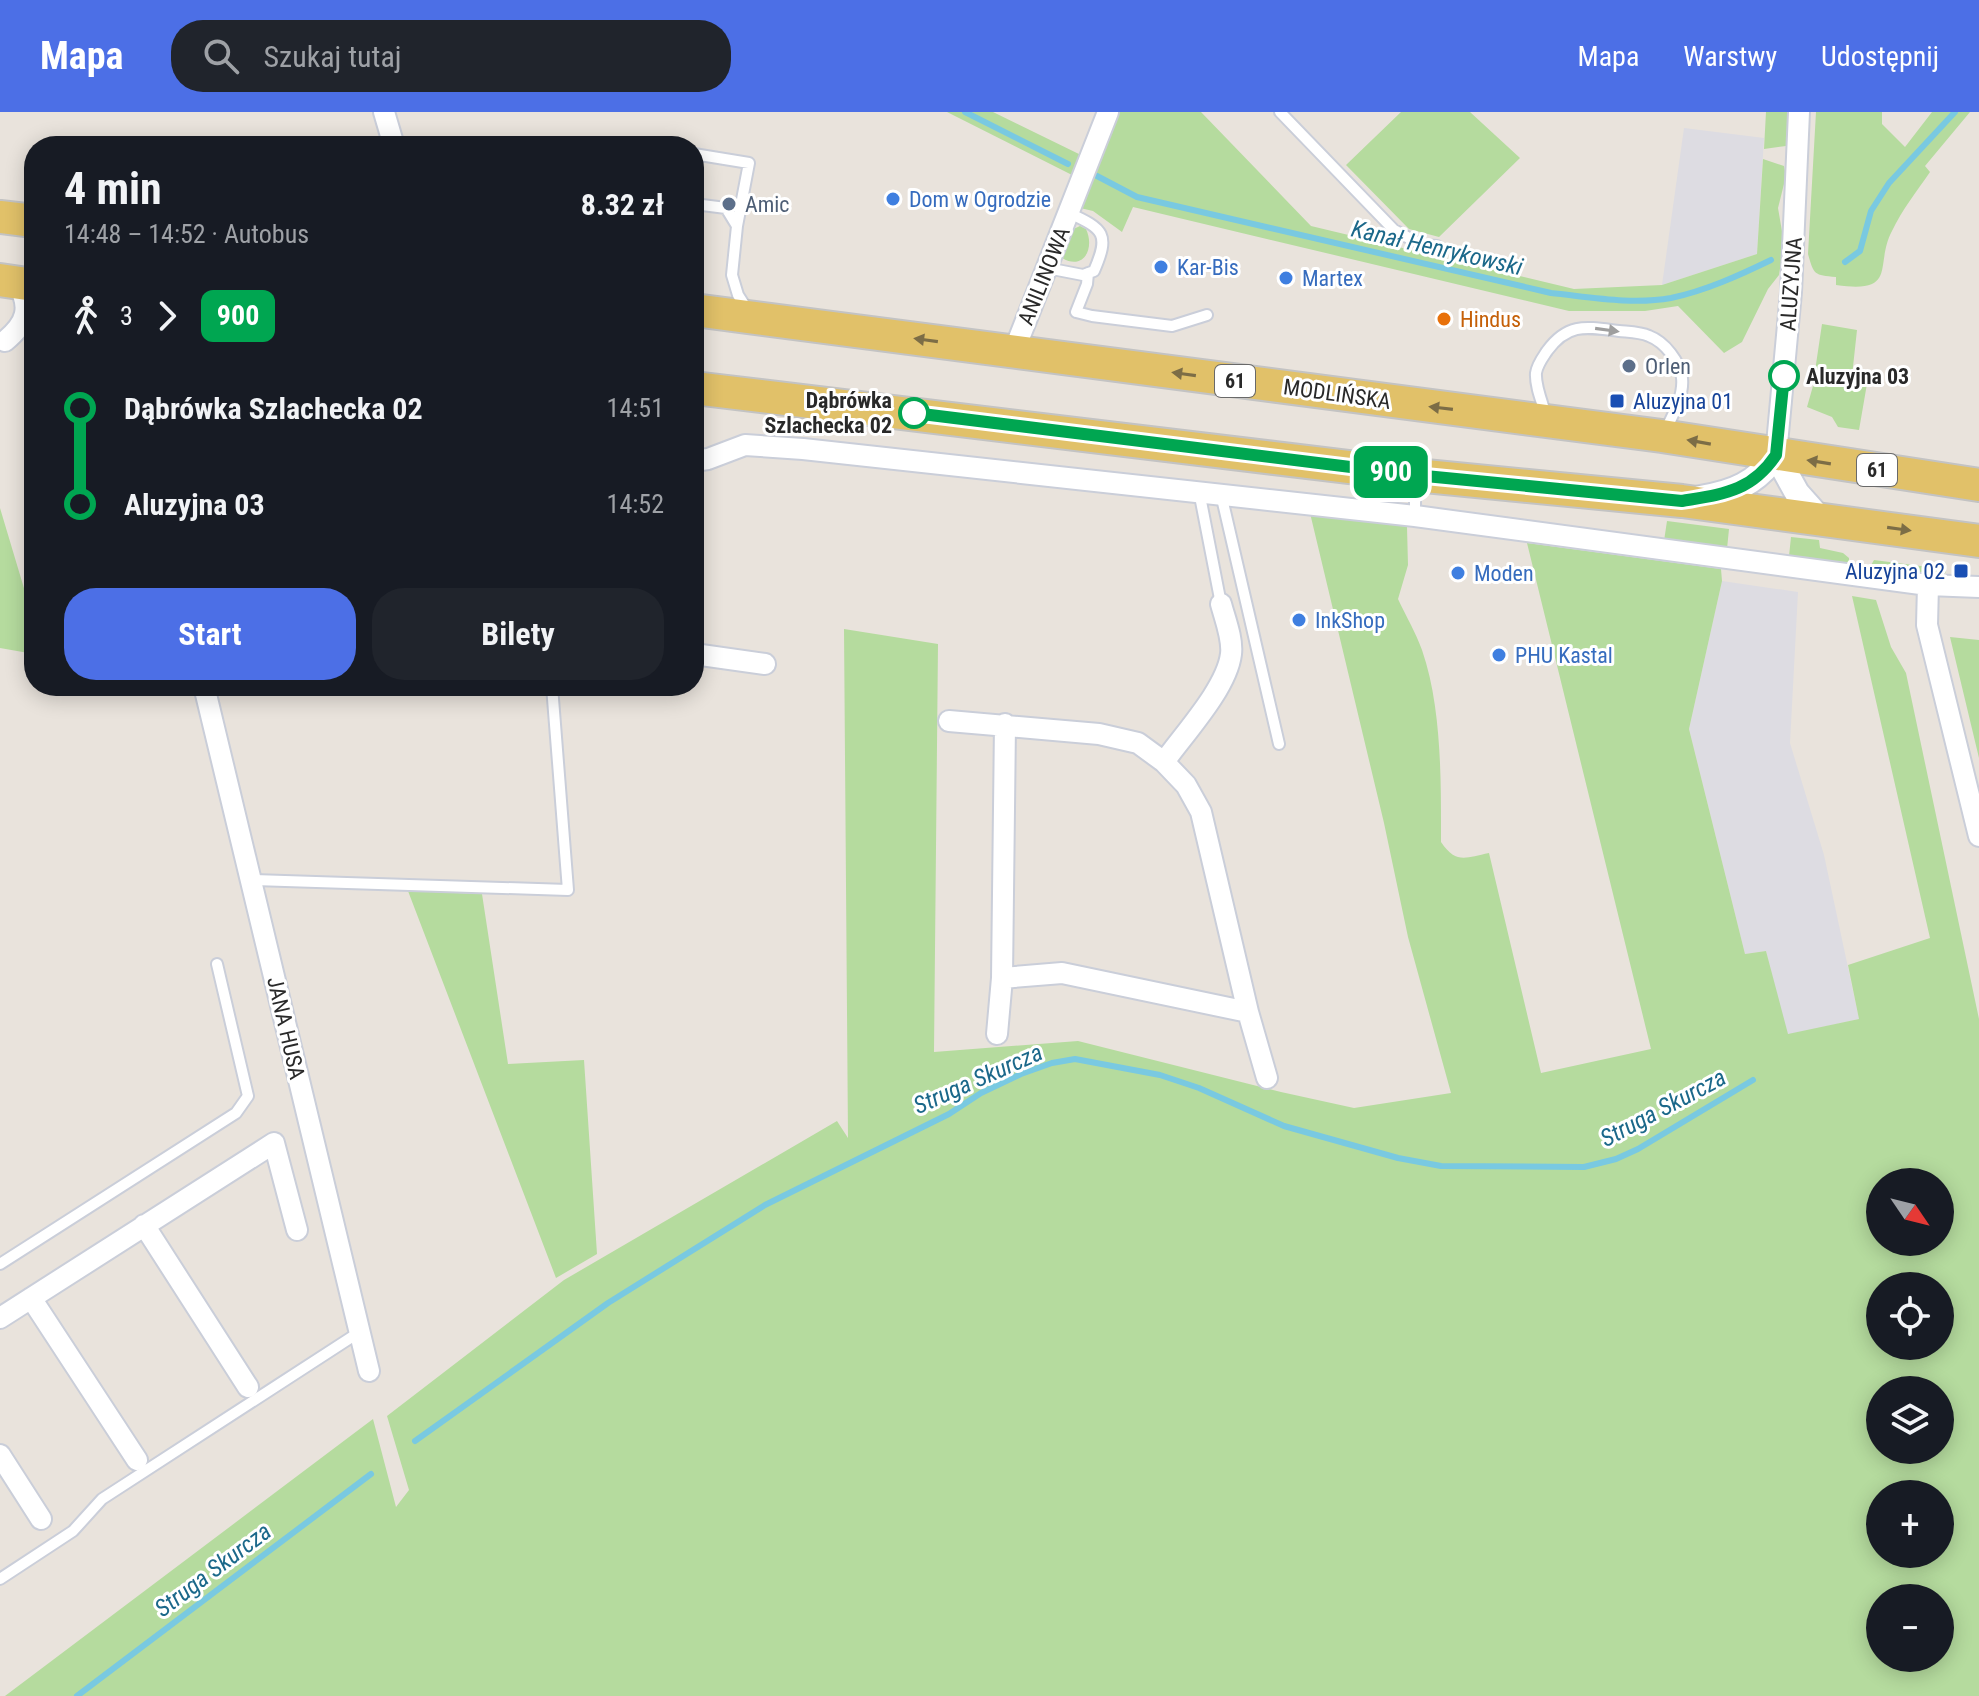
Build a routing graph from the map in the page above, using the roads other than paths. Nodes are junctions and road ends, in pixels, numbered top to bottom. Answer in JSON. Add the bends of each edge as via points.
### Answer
{"nodes":[{"id":1,"x":384,"y":112,"type":"edge"},
{"id":2,"x":1108,"y":112,"type":"edge"},
{"id":3,"x":1280,"y":112,"type":"edge"},
{"id":4,"x":1799,"y":112,"type":"edge"},
{"id":5,"x":391,"y":136,"type":"edge"},
{"id":6,"x":704,"y":156,"type":"edge"},
{"id":7,"x":704,"y":205,"type":"edge"},
{"id":8,"x":1069,"y":213,"type":"junction"},
{"id":9,"x":0,"y":217,"type":"edge"},
{"id":10,"x":24,"y":220,"type":"edge"},
{"id":11,"x":737,"y":226,"type":"junction"},
{"id":12,"x":1437,"y":246,"type":"dead end"},
{"id":13,"x":1047,"y":268,"type":"junction"},
{"id":14,"x":1088,"y":273,"type":"junction"},
{"id":15,"x":704,"y":311,"type":"edge"},
{"id":16,"x":1207,"y":315,"type":"dead end"},
{"id":17,"x":24,"y":316,"type":"edge"},
{"id":18,"x":753,"y":317,"type":"junction"},
{"id":19,"x":2,"y":340,"type":"edge"},
{"id":20,"x":24,"y":341,"type":"edge"},
{"id":21,"x":1014,"y":351,"type":"junction"},
{"id":22,"x":704,"y":389,"type":"edge"},
{"id":23,"x":1547,"y":421,"type":"junction"},
{"id":24,"x":1662,"y":436,"type":"junction"},
{"id":25,"x":1776,"y":455,"type":"junction"},
{"id":26,"x":704,"y":460,"type":"edge"},
{"id":27,"x":1415,"y":475,"type":"junction"},
{"id":28,"x":1979,"y":485,"type":"edge"},
{"id":29,"x":1199,"y":491,"type":"junction"},
{"id":30,"x":1221,"y":494,"type":"junction"},
{"id":31,"x":1682,"y":501,"type":"junction"},
{"id":32,"x":1415,"y":516,"type":"junction"},
{"id":33,"x":1822,"y":521,"type":"junction"},
{"id":34,"x":1979,"y":541,"type":"edge"},
{"id":35,"x":1928,"y":585,"type":"junction"},
{"id":36,"x":1979,"y":587,"type":"edge"},
{"id":37,"x":1221,"y":604,"type":"joint"},
{"id":38,"x":704,"y":655,"type":"edge"},
{"id":39,"x":765,"y":664,"type":"dead end"},
{"id":40,"x":206,"y":696,"type":"edge"},
{"id":41,"x":553,"y":696,"type":"edge"},
{"id":42,"x":949,"y":721,"type":"dead end"},
{"id":43,"x":1005,"y":724,"type":"junction"},
{"id":44,"x":1279,"y":744,"type":"dead end"},
{"id":45,"x":1164,"y":762,"type":"junction"},
{"id":46,"x":1979,"y":836,"type":"edge"},
{"id":47,"x":251,"y":880,"type":"junction"},
{"id":48,"x":217,"y":964,"type":"dead end"},
{"id":49,"x":1002,"y":978,"type":"junction"},
{"id":50,"x":1248,"y":1012,"type":"junction"},
{"id":51,"x":997,"y":1034,"type":"dead end"},
{"id":52,"x":1267,"y":1078,"type":"dead end"},
{"id":53,"x":144,"y":1225,"type":"junction"},
{"id":54,"x":297,"y":1230,"type":"dead end"},
{"id":55,"x":0,"y":1264,"type":"edge"},
{"id":56,"x":31,"y":1298,"type":"junction"},
{"id":57,"x":0,"y":1318,"type":"edge"},
{"id":58,"x":358,"y":1333,"type":"junction"},
{"id":59,"x":369,"y":1371,"type":"dead end"},
{"id":60,"x":248,"y":1387,"type":"dead end"},
{"id":61,"x":0,"y":1455,"type":"edge"},
{"id":62,"x":137,"y":1460,"type":"dead end"},
{"id":63,"x":41,"y":1519,"type":"dead end"},
{"id":64,"x":0,"y":1579,"type":"edge"}],
"edges":[{"from":1,"to":5,"type":"street"},
{"from":2,"to":8,"type":"street","name":"ANILINOWA"},
{"from":3,"to":12,"type":"lane","via":[[1394,230],[1422,245]]},
{"from":4,"to":25,"type":"street","name":"ALUZYJNA"},
{"from":6,"to":11,"type":"lane","via":[[749,163]]},
{"from":7,"to":11,"type":"lane","via":[[726,208]]},
{"from":8,"to":13,"type":"street","name":"ANILINOWA"},
{"from":8,"to":14,"type":"lane","via":[[1096,225],[1104,237],[1094,271]]},
{"from":9,"to":10,"type":"main road"},
{"from":11,"to":18,"type":"lane","via":[[732,275]]},
{"from":13,"to":14,"type":"lane"},
{"from":13,"to":21,"type":"street","name":"ANILINOWA"},
{"from":14,"to":16,"type":"lane","via":[[1076,312],[1172,326]]},
{"from":15,"to":18,"type":"main road","name":"MODLIŃSKA","number":"61"},
{"from":17,"to":19,"type":"street","via":[[19,329]]},
{"from":21,"to":18,"type":"main road","name":"MODLIŃSKA","number":"61","one_way":true},
{"from":19,"to":20,"type":"street"},
{"from":23,"to":21,"type":"main road","name":"MODLIŃSKA","number":"61","one_way":true},
{"from":22,"to":27,"type":"main road"},
{"from":23,"to":24,"type":"main road","name":"MODLIŃSKA","number":"61"},
{"from":23,"to":24,"type":"lane","one_way":true,"via":[[1536,371],[1559,336],[1586,327],[1649,335],[1662,344],[1683,381]]},
{"from":25,"to":24,"type":"main road","name":"MODLIŃSKA","number":"61","one_way":true},
{"from":28,"to":25,"type":"main road","name":"MODLIŃSKA","number":"61","one_way":true},
{"from":25,"to":31,"type":"street","via":[[1741,488]]},
{"from":25,"to":33,"type":"street","via":[[1797,493]]},
{"from":26,"to":29,"type":"street","via":[[745,445]]},
{"from":27,"to":31,"type":"main road"},
{"from":27,"to":32,"type":"lane"},
{"from":29,"to":30,"type":"street"},
{"from":29,"to":37,"type":"lane"},
{"from":30,"to":32,"type":"street"},
{"from":30,"to":44,"type":"lane"},
{"from":31,"to":33,"type":"main road"},
{"from":32,"to":35,"type":"street"},
{"from":33,"to":34,"type":"main road","one_way":true},
{"from":35,"to":36,"type":"street"},
{"from":35,"to":46,"type":"street","via":[[1927,625]]},
{"from":37,"to":45,"type":"street","via":[[1232,652],[1227,670]]},
{"from":38,"to":39,"type":"street"},
{"from":40,"to":47,"type":"street","name":"JANA HUSA"},
{"from":41,"to":47,"type":"lane","via":[[568,890]]},
{"from":42,"to":43,"type":"street"},
{"from":43,"to":45,"type":"street","via":[[1138,743]]},
{"from":43,"to":49,"type":"street"},
{"from":45,"to":50,"type":"street","via":[[1186,785],[1201,812]]},
{"from":47,"to":58,"type":"street","name":"JANA HUSA"},
{"from":48,"to":55,"type":"lane","via":[[248,1096],[236,1113]]},
{"from":49,"to":50,"type":"street","via":[[1062,973]]},
{"from":49,"to":51,"type":"street"},
{"from":50,"to":52,"type":"street"},
{"from":53,"to":54,"type":"street","via":[[274,1143]]},
{"from":53,"to":56,"type":"street"},
{"from":53,"to":60,"type":"street"},
{"from":56,"to":57,"type":"street"},
{"from":56,"to":62,"type":"street"},
{"from":58,"to":59,"type":"street","name":"JANA HUSA"},
{"from":58,"to":64,"type":"lane","via":[[102,1499],[73,1531]]},
{"from":61,"to":63,"type":"street"}]}
